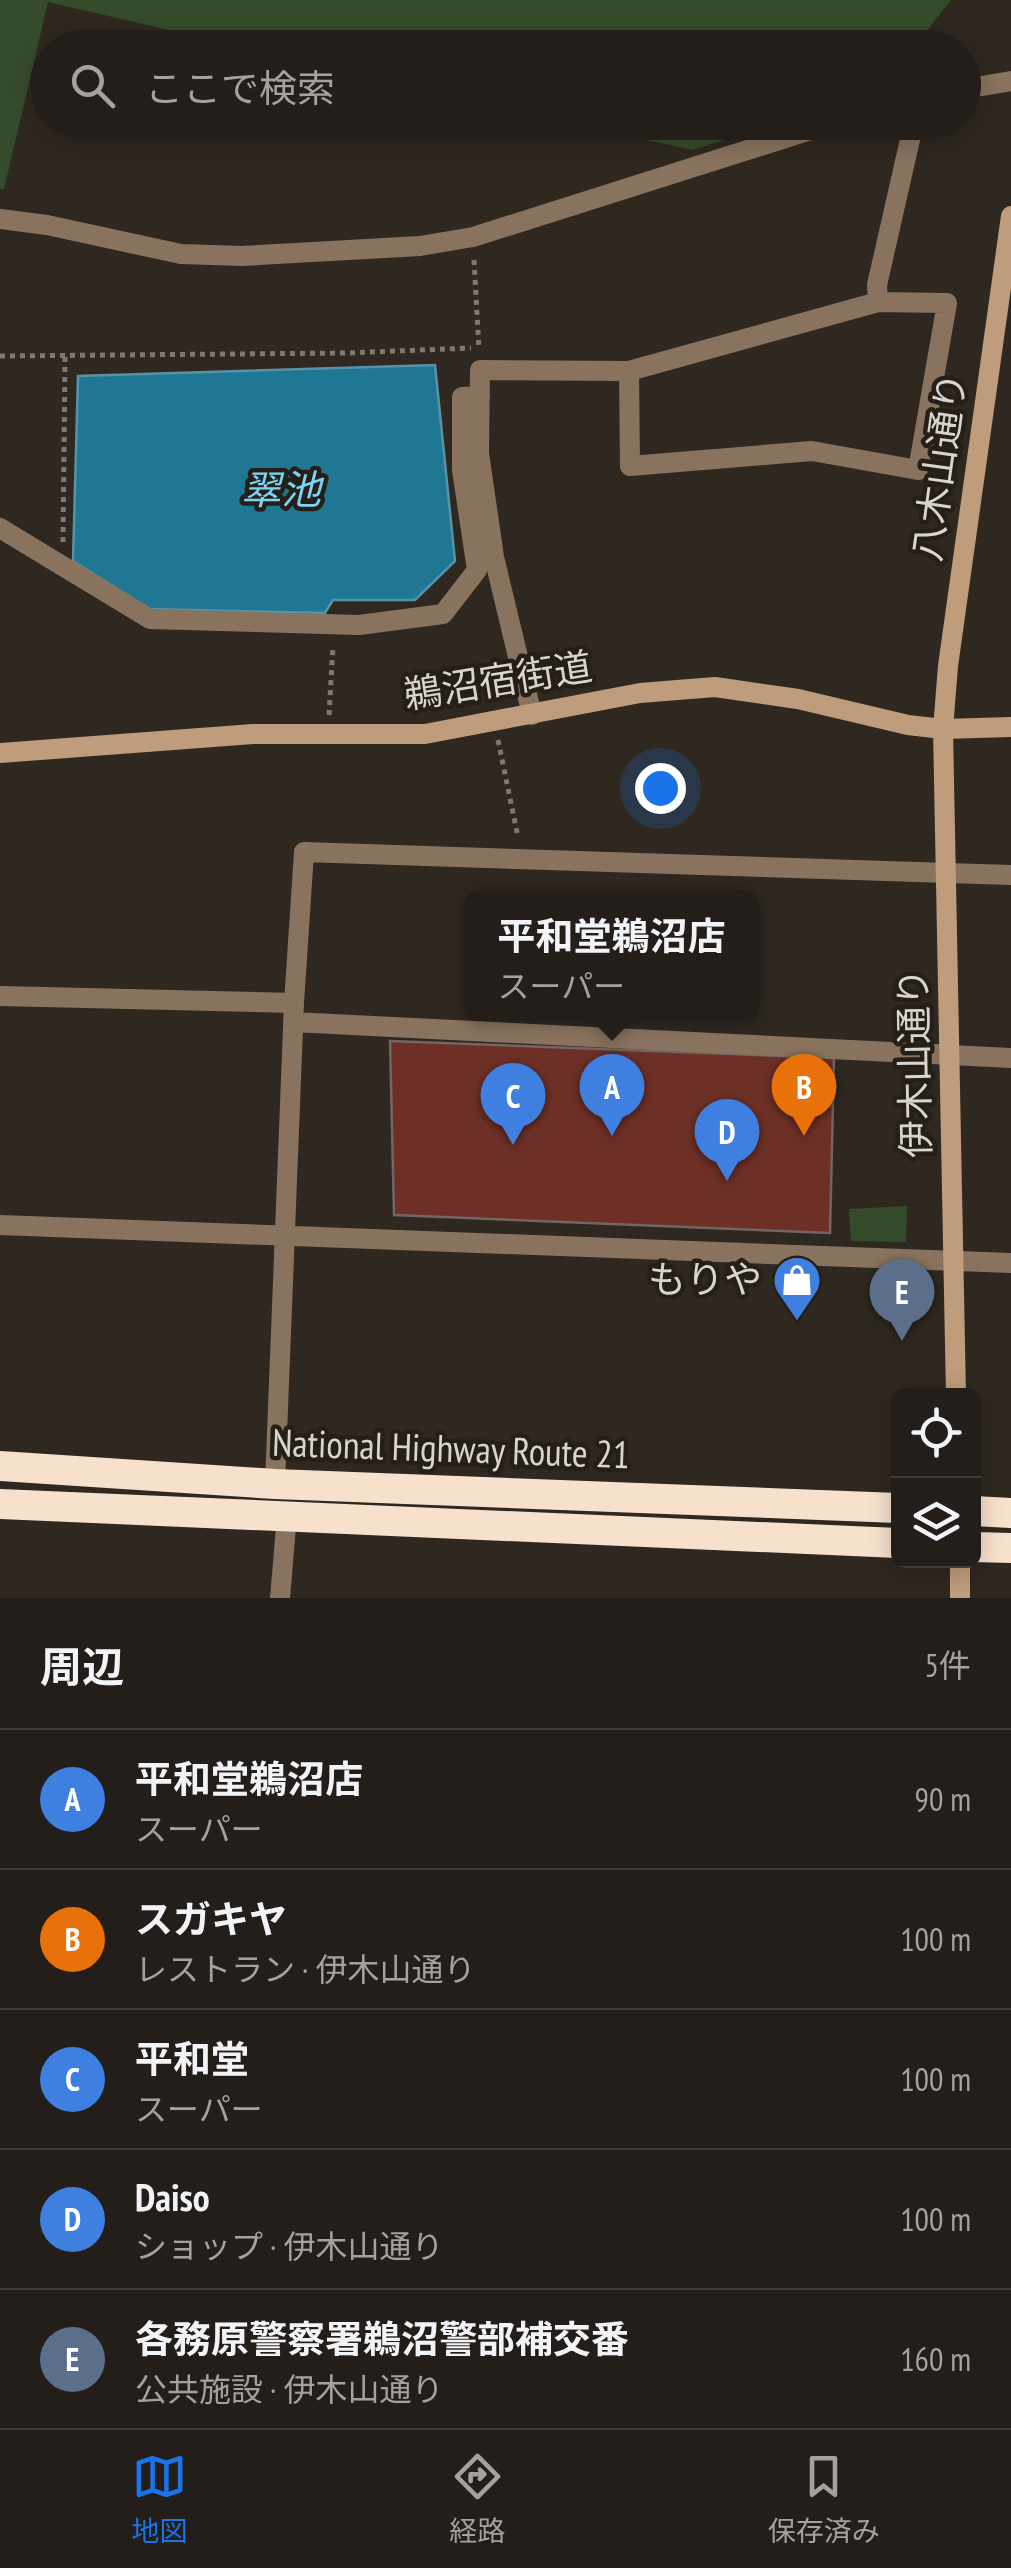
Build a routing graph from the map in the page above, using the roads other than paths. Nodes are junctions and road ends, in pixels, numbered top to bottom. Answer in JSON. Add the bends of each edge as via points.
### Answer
{"nodes":[{"id":1,"x":1011,"y":81,"type":"edge"},
{"id":2,"x":981,"y":86,"type":"edge"},
{"id":3,"x":779,"y":140,"type":"edge"},
{"id":4,"x":910,"y":140,"type":"edge"},
{"id":5,"x":1011,"y":216,"type":"edge"},
{"id":6,"x":0,"y":219,"type":"edge"},
{"id":7,"x":878,"y":302,"type":"junction"},
{"id":8,"x":629,"y":371,"type":"junction"},
{"id":9,"x":480,"y":396,"type":"junction"},
{"id":10,"x":0,"y":528,"type":"edge"},
{"id":11,"x":532,"y":715,"type":"junction"},
{"id":12,"x":1011,"y":727,"type":"edge"},
{"id":13,"x":943,"y":729,"type":"junction"},
{"id":14,"x":0,"y":753,"type":"edge"},
{"id":15,"x":948,"y":872,"type":"junction"},
{"id":16,"x":1011,"y":875,"type":"edge"},
{"id":17,"x":0,"y":996,"type":"edge"},
{"id":18,"x":294,"y":1012,"type":"junction"},
{"id":19,"x":950,"y":1056,"type":"junction"},
{"id":20,"x":1011,"y":1058,"type":"edge"},
{"id":21,"x":0,"y":1225,"type":"edge"},
{"id":22,"x":286,"y":1236,"type":"junction"},
{"id":23,"x":954,"y":1260,"type":"junction"},
{"id":24,"x":1011,"y":1263,"type":"edge"},
{"id":25,"x":956,"y":1388,"type":"edge"},
{"id":26,"x":0,"y":1466,"type":"edge"},
{"id":27,"x":274,"y":1484,"type":"junction"},
{"id":28,"x":0,"y":1504,"type":"edge"},
{"id":29,"x":891,"y":1508,"type":"edge"},
{"id":30,"x":981,"y":1512,"type":"edge"},
{"id":31,"x":1011,"y":1513,"type":"edge"},
{"id":32,"x":287,"y":1515,"type":"junction"},
{"id":33,"x":891,"y":1543,"type":"edge"},
{"id":34,"x":981,"y":1546,"type":"edge"},
{"id":35,"x":1011,"y":1548,"type":"edge"},
{"id":36,"x":960,"y":1568,"type":"edge"},
{"id":37,"x":280,"y":1598,"type":"edge"},
{"id":38,"x":960,"y":1598,"type":"edge"}],
"edges":[{"from":1,"to":2,"type":"street"},
{"from":3,"to":6,"type":"street","via":[[472,237],[420,246],[181,254]]},
{"from":4,"to":7,"type":"street"},
{"from":5,"to":13,"type":"street","name":"八木山通り"},
{"from":7,"to":8,"type":"street"},
{"from":7,"to":8,"type":"street","via":[[947,303],[918,470],[812,451],[630,466]]},
{"from":8,"to":9,"type":"street","via":[[480,370]]},
{"from":9,"to":10,"type":"street","via":[[462,398],[462,470],[477,570],[443,614],[359,625],[150,619]]},
{"from":9,"to":11,"type":"street","via":[[478,453],[494,557]]},
{"from":11,"to":13,"type":"street","name":"鵜沼宿街道","via":[[640,693],[715,687]]},
{"from":11,"to":14,"type":"street","name":"鵜沼宿街道","via":[[424,734],[254,734]]},
{"from":12,"to":13,"type":"street","name":"鵜沼宿街道"},
{"from":13,"to":15,"type":"street","name":"伊木山通り"},
{"from":15,"to":16,"type":"street"},
{"from":15,"to":18,"type":"street","via":[[304,852]]},
{"from":15,"to":19,"type":"street","name":"伊木山通り"},
{"from":17,"to":18,"type":"street"},
{"from":18,"to":19,"type":"street"},
{"from":18,"to":22,"type":"street"},
{"from":19,"to":20,"type":"street"},
{"from":19,"to":23,"type":"street","name":"伊木山通り"},
{"from":21,"to":22,"type":"street"},
{"from":22,"to":23,"type":"street"},
{"from":22,"to":27,"type":"street"},
{"from":23,"to":24,"type":"street"},
{"from":23,"to":25,"type":"street","name":"伊木山通り"},
{"from":26,"to":27,"type":"highway","name":"National Highway Route 21"},
{"from":27,"to":29,"type":"highway","name":"National Highway Route 21"},
{"from":28,"to":32,"type":"highway","name":"National Highway Route 21"},
{"from":30,"to":31,"type":"highway"},
{"from":32,"to":33,"type":"highway","name":"National Highway Route 21"},
{"from":32,"to":37,"type":"street"},
{"from":34,"to":35,"type":"highway"},
{"from":36,"to":38,"type":"street"}]}
